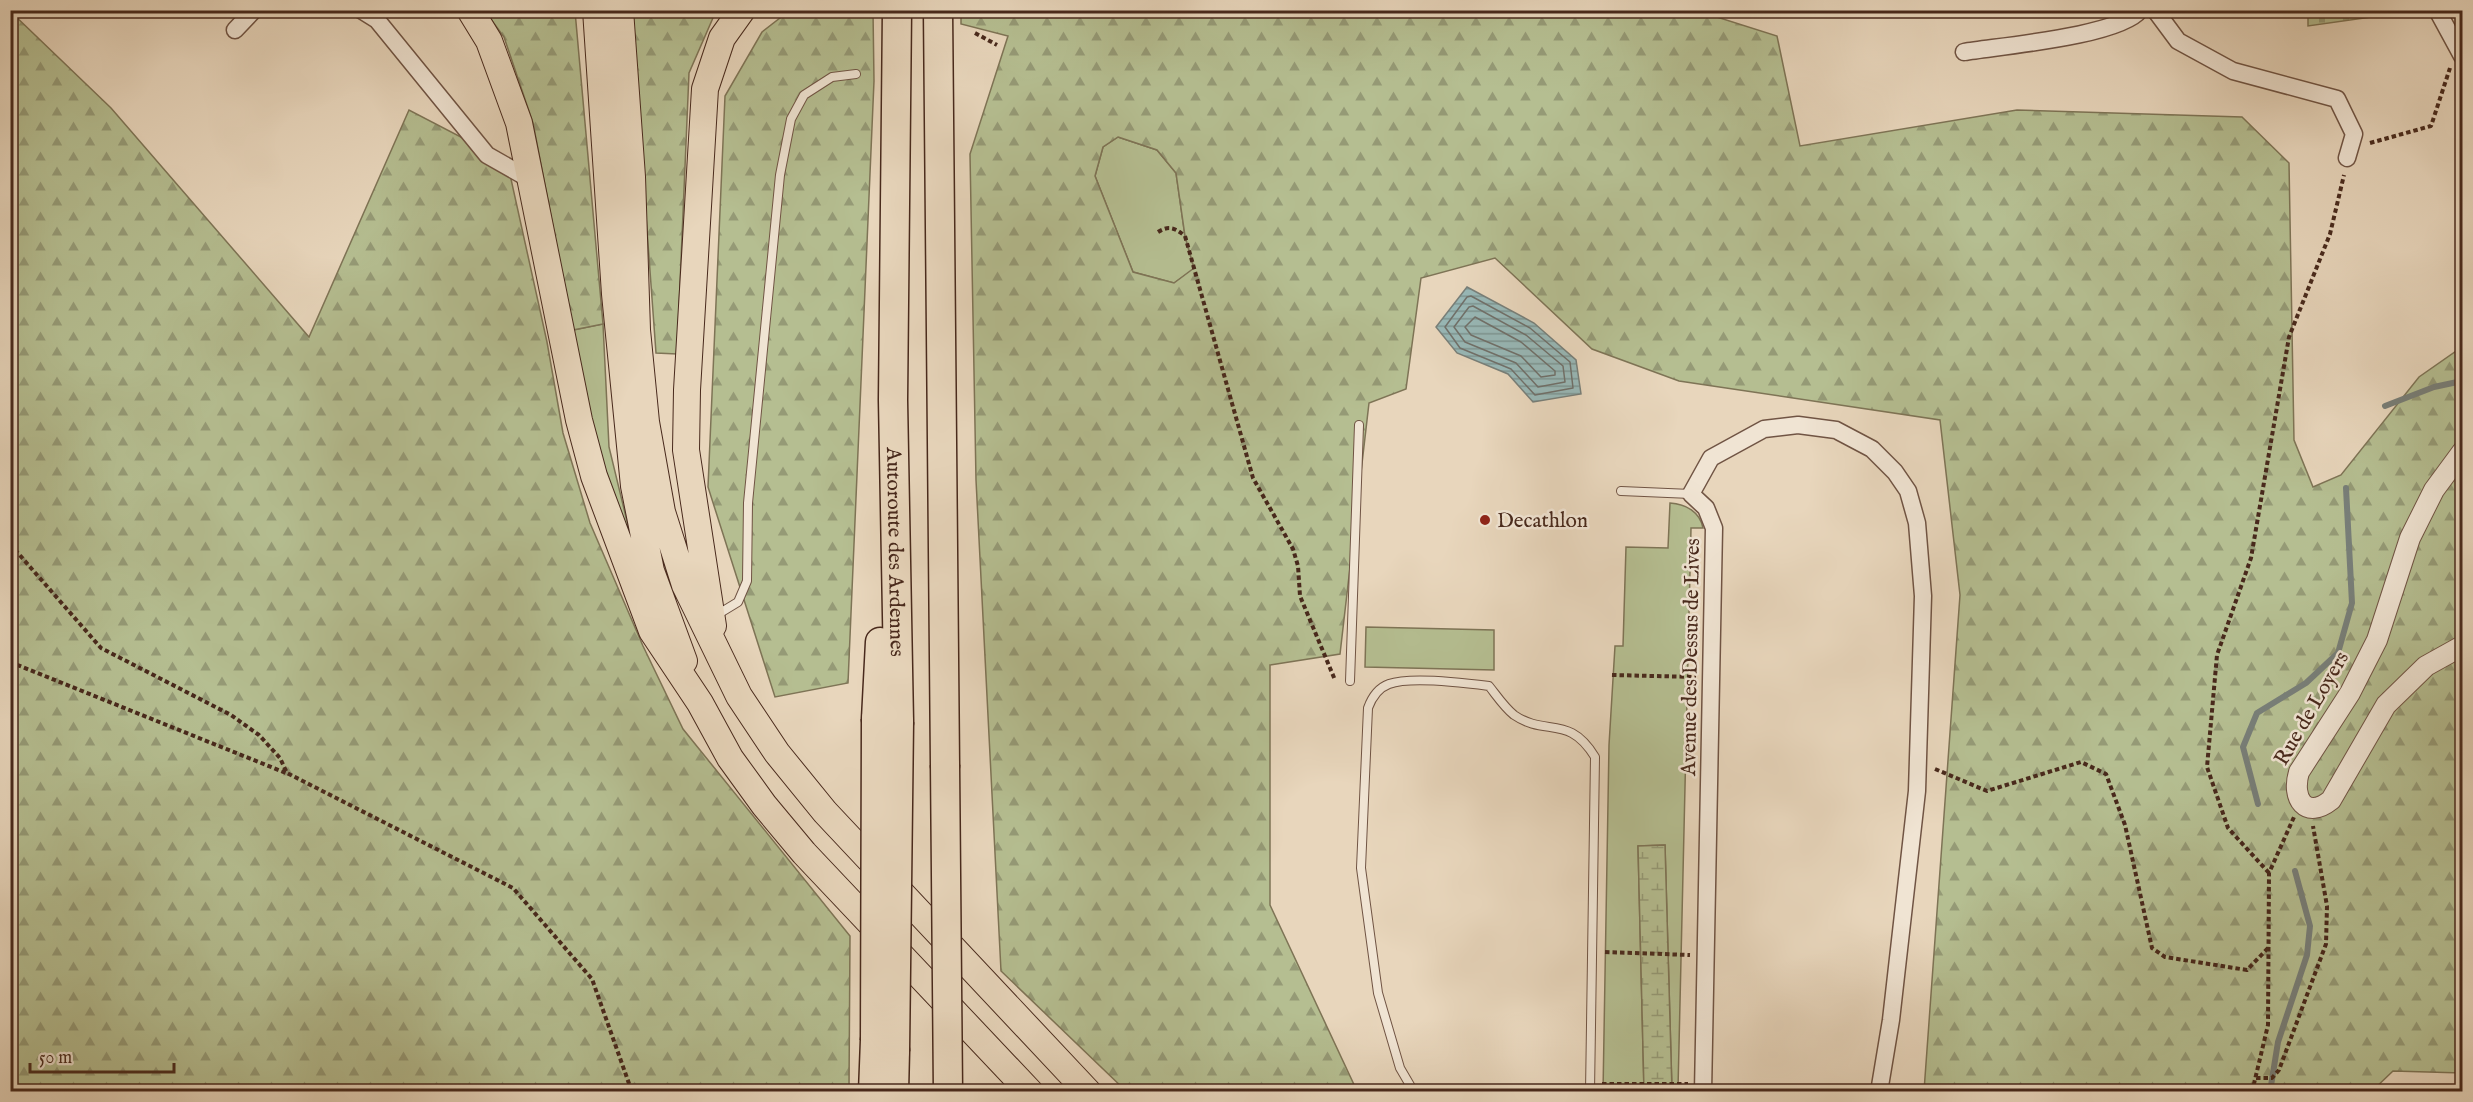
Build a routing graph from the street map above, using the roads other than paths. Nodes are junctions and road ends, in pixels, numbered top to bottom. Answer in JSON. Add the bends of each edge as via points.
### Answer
{"nodes":[{"id":1,"x":254,"y":10,"type":"edge"},
{"id":2,"x":361,"y":10,"type":"edge"},
{"id":3,"x":470,"y":10,"type":"edge"},
{"id":4,"x":596,"y":10,"type":"edge"},
{"id":5,"x":620,"y":10,"type":"edge"},
{"id":6,"x":742,"y":10,"type":"edge"},
{"id":7,"x":897,"y":10,"type":"edge"},
{"id":8,"x":938,"y":10,"type":"edge"},
{"id":9,"x":2140,"y":10,"type":"edge"},
{"id":10,"x":2155,"y":10,"type":"edge"},
{"id":11,"x":2437,"y":10,"type":"edge"},
{"id":12,"x":235,"y":30,"type":"dead end"},
{"id":13,"x":1964,"y":52,"type":"dead end"},
{"id":14,"x":2461,"y":53,"type":"edge"},
{"id":15,"x":856,"y":74,"type":"dead end"},
{"id":16,"x":2349,"y":153,"type":"road end"},
{"id":17,"x":531,"y":180,"type":"junction"},
{"id":18,"x":1359,"y":425,"type":"dead end"},
{"id":19,"x":2463,"y":452,"type":"edge"},
{"id":20,"x":1621,"y":491,"type":"dead end"},
{"id":21,"x":1691,"y":494,"type":"junction"},
{"id":22,"x":712,"y":618,"type":"junction"},
{"id":23,"x":2463,"y":646,"type":"edge"},
{"id":24,"x":718,"y":656,"type":"junction"},
{"id":25,"x":1350,"y":681,"type":"dead end"},
{"id":26,"x":700,"y":703,"type":"junction"},
{"id":27,"x":885,"y":1045,"type":"junction"},
{"id":28,"x":1590,"y":1088,"type":"edge"},
{"id":29,"x":873,"y":1092,"type":"edge"},
{"id":30,"x":894,"y":1092,"type":"edge"},
{"id":31,"x":948,"y":1092,"type":"edge"},
{"id":32,"x":1030,"y":1092,"type":"edge"},
{"id":33,"x":1088,"y":1092,"type":"edge"},
{"id":34,"x":1414,"y":1092,"type":"edge"},
{"id":35,"x":1703,"y":1092,"type":"edge"},
{"id":36,"x":1879,"y":1092,"type":"edge"}],
"edges":[{"from":1,"to":12,"type":"street"},
{"from":2,"to":17,"type":"street","via":[[377,20],[487,155]]},
{"from":3,"to":17,"type":"main road","via":[[489,41],[519,123]]},
{"from":4,"to":26,"type":"main road","via":[[615,294],[634,486],[651,571]]},
{"from":5,"to":24,"type":"main road","via":[[632,177],[637,330],[646,422],[668,532],[685,585]]},
{"from":6,"to":22,"type":"main road","via":[[722,38],[705,89],[687,390],[686,450]]},
{"from":7,"to":27,"type":"highway","name":"Autoroute des Ardennes","bridge":true},
{"from":8,"to":31,"type":"highway","bridge":true},
{"from":9,"to":13,"type":"street","via":[[2134,18],[2110,28]]},
{"from":10,"to":16,"type":"street","via":[[2178,41],[2233,71],[2337,99],[2354,134]]},
{"from":11,"to":14,"type":"street"},
{"from":15,"to":22,"type":"lane","via":[[832,77],[804,95],[791,119],[780,175],[749,492],[747,581],[738,602]]},
{"from":17,"to":26,"type":"main road","via":[[594,477],[652,631]]},
{"from":18,"to":25,"type":"lane"},
{"from":19,"to":23,"type":"street","name":"Rue de Loyers","via":[[2434,490],[2410,538],[2377,640],[2356,682],[2299,772],[2296,796],[2308,805],[2323,807],[2338,793],[2386,705],[2426,666]]},
{"from":20,"to":21,"type":"lane"},
{"from":21,"to":35,"type":"street","name":"Avenue des Dessus de Lives","via":[[1706,508],[1714,528]]},
{"from":21,"to":36,"type":"street","via":[[1711,458],[1764,429],[1798,425],[1836,430],[1872,449],[1908,491],[1917,523],[1922,585],[1917,792]]},
{"from":22,"to":24,"type":"main road"},
{"from":24,"to":33,"type":"main road","via":[[777,753],[825,812]]},
{"from":26,"to":32,"type":"main road","via":[[730,758],[764,805]]},
{"from":27,"to":29,"type":"highway"},
{"from":27,"to":30,"type":"highway","name":"Autoroute des Ardennes"},
{"from":28,"to":34,"type":"lane","via":[[1595,757],[1584,739],[1569,731],[1515,715],[1489,686],[1407,682],[1389,684],[1371,698],[1368,708],[1361,868],[1378,993],[1400,1068]]}]}
